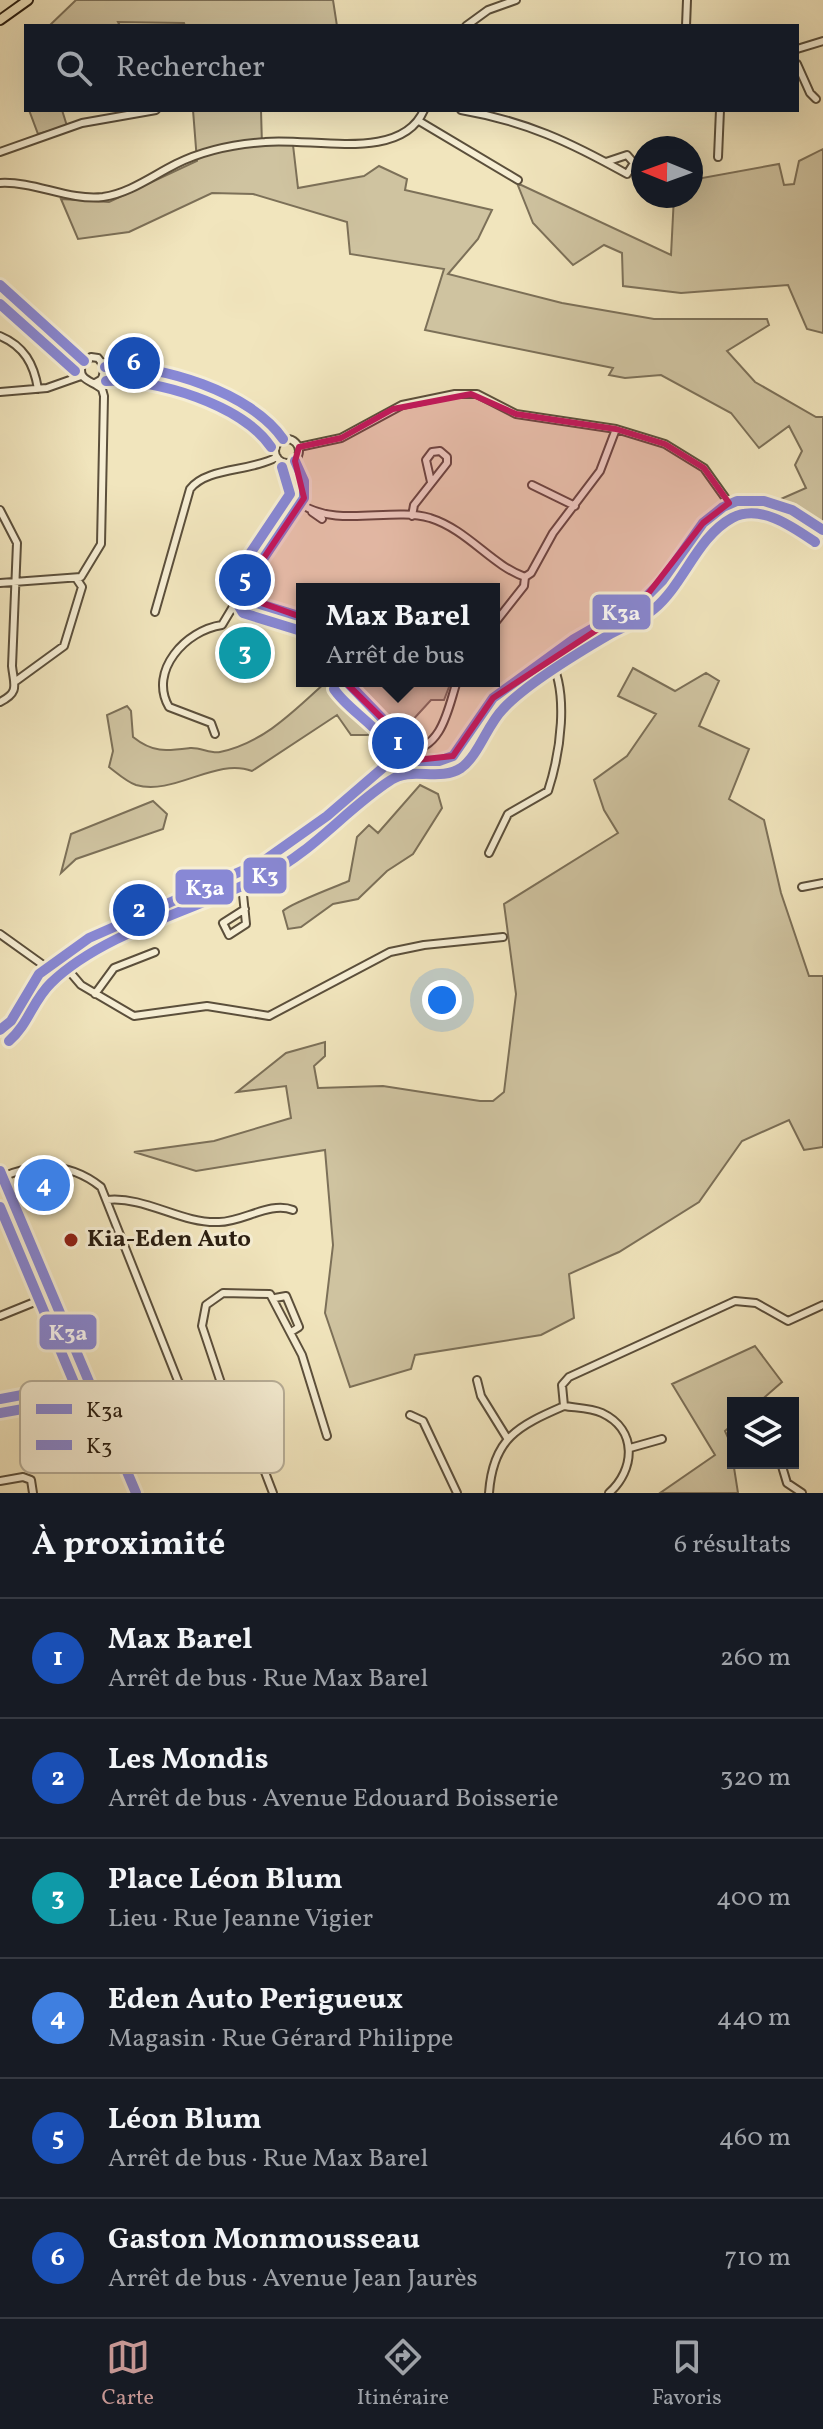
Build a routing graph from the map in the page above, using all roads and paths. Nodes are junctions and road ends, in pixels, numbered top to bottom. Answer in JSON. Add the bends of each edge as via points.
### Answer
{"nodes":[{"id":1,"x":18,"y":0,"type":"edge"},
{"id":2,"x":28,"y":0,"type":"edge"},
{"id":3,"x":516,"y":0,"type":"edge"},
{"id":4,"x":687,"y":0,"type":"edge"},
{"id":5,"x":0,"y":18,"type":"edge"},
{"id":6,"x":469,"y":24,"type":"edge"},
{"id":7,"x":686,"y":24,"type":"edge"},
{"id":8,"x":823,"y":41,"type":"edge"},
{"id":9,"x":799,"y":48,"type":"edge"},
{"id":10,"x":799,"y":68,"type":"edge"},
{"id":11,"x":816,"y":99,"type":"dead end"},
{"id":12,"x":145,"y":112,"type":"edge"},
{"id":13,"x":423,"y":112,"type":"edge"},
{"id":14,"x":471,"y":112,"type":"edge"},
{"id":15,"x":720,"y":112,"type":"edge"},
{"id":16,"x":419,"y":121,"type":"junction"},
{"id":17,"x":0,"y":152,"type":"edge"},
{"id":18,"x":718,"y":157,"type":"dead end"},
{"id":19,"x":606,"y":162,"type":"dead end"},
{"id":20,"x":518,"y":180,"type":"dead end"},
{"id":21,"x":0,"y":183,"type":"edge"},
{"id":22,"x":0,"y":285,"type":"edge"},
{"id":23,"x":0,"y":336,"type":"edge"},
{"id":24,"x":84,"y":361,"type":"junction"},
{"id":25,"x":105,"y":367,"type":"junction"},
{"id":26,"x":81,"y":376,"type":"junction"},
{"id":27,"x":95,"y":383,"type":"junction"},
{"id":28,"x":38,"y":389,"type":"junction"},
{"id":29,"x":0,"y":392,"type":"edge"},
{"id":30,"x":616,"y":429,"type":"junction"},
{"id":31,"x":283,"y":439,"type":"junction"},
{"id":32,"x":299,"y":447,"type":"junction"},
{"id":33,"x":277,"y":457,"type":"junction"},
{"id":34,"x":295,"y":461,"type":"junction"},
{"id":35,"x":431,"y":482,"type":"junction"},
{"id":36,"x":532,"y":485,"type":"dead end"},
{"id":37,"x":729,"y":503,"type":"junction"},
{"id":38,"x":301,"y":504,"type":"junction"},
{"id":39,"x":575,"y":506,"type":"junction"},
{"id":40,"x":310,"y":509,"type":"junction"},
{"id":41,"x":0,"y":510,"type":"edge"},
{"id":42,"x":412,"y":516,"type":"junction"},
{"id":43,"x":322,"y":519,"type":"dead end"},
{"id":44,"x":823,"y":530,"type":"edge"},
{"id":45,"x":525,"y":577,"type":"junction"},
{"id":46,"x":76,"y":578,"type":"junction"},
{"id":47,"x":0,"y":583,"type":"edge"},
{"id":48,"x":16,"y":583,"type":"junction"},
{"id":49,"x":245,"y":597,"type":"junction"},
{"id":50,"x":155,"y":612,"type":"dead end"},
{"id":51,"x":296,"y":615,"type":"edge"},
{"id":52,"x":500,"y":616,"type":"edge"},
{"id":53,"x":549,"y":657,"type":"junction"},
{"id":54,"x":16,"y":681,"type":"junction"},
{"id":55,"x":350,"y":687,"type":"edge"},
{"id":56,"x":455,"y":687,"type":"edge"},
{"id":57,"x":0,"y":702,"type":"edge"},
{"id":58,"x":215,"y":734,"type":"dead end"},
{"id":59,"x":408,"y":751,"type":"junction"},
{"id":60,"x":407,"y":761,"type":"junction"},
{"id":61,"x":489,"y":853,"type":"dead end"},
{"id":62,"x":240,"y":871,"type":"junction"},
{"id":63,"x":823,"y":883,"type":"edge"},
{"id":64,"x":802,"y":887,"type":"dead end"},
{"id":65,"x":245,"y":909,"type":"dead end"},
{"id":66,"x":0,"y":934,"type":"edge"},
{"id":67,"x":503,"y":937,"type":"dead end"},
{"id":68,"x":155,"y":952,"type":"dead end"},
{"id":69,"x":58,"y":958,"type":"junction"},
{"id":70,"x":46,"y":967,"type":"junction"},
{"id":71,"x":95,"y":994,"type":"junction"},
{"id":72,"x":0,"y":1030,"type":"edge"},
{"id":73,"x":1,"y":1175,"type":"edge"},
{"id":74,"x":107,"y":1200,"type":"junction"},
{"id":75,"x":293,"y":1210,"type":"dead end"},
{"id":76,"x":52,"y":1295,"type":"junction"},
{"id":77,"x":275,"y":1298,"type":"junction"},
{"id":78,"x":823,"y":1305,"type":"edge"},
{"id":79,"x":0,"y":1316,"type":"edge"},
{"id":80,"x":291,"y":1332,"type":"junction"},
{"id":81,"x":477,"y":1380,"type":"dead end"},
{"id":82,"x":89,"y":1381,"type":"edge"},
{"id":83,"x":178,"y":1381,"type":"edge"},
{"id":84,"x":220,"y":1381,"type":"edge"},
{"id":85,"x":564,"y":1406,"type":"junction"},
{"id":86,"x":20,"y":1409,"type":"edge"},
{"id":87,"x":0,"y":1413,"type":"edge"},
{"id":88,"x":410,"y":1415,"type":"dead end"},
{"id":89,"x":327,"y":1436,"type":"dead end"},
{"id":90,"x":507,"y":1438,"type":"junction"},
{"id":91,"x":662,"y":1439,"type":"dead end"},
{"id":92,"x":630,"y":1448,"type":"junction"},
{"id":93,"x":783,"y":1469,"type":"edge"},
{"id":94,"x":128,"y":1473,"type":"edge"},
{"id":95,"x":265,"y":1473,"type":"edge"},
{"id":96,"x":0,"y":1481,"type":"edge"},
{"id":97,"x":33,"y":1493,"type":"edge"},
{"id":98,"x":136,"y":1493,"type":"edge"},
{"id":99,"x":273,"y":1493,"type":"edge"},
{"id":100,"x":457,"y":1493,"type":"edge"},
{"id":101,"x":489,"y":1493,"type":"edge"},
{"id":102,"x":609,"y":1493,"type":"edge"},
{"id":103,"x":802,"y":1493,"type":"edge"}],
"edges":[{"from":1,"to":5,"type":"main road"},
{"from":2,"to":5,"type":"main road"},
{"from":3,"to":6,"type":"street"},
{"from":4,"to":7,"type":"street"},
{"from":8,"to":9,"type":"street"},
{"from":10,"to":11,"type":"street"},
{"from":12,"to":17,"type":"street","via":[[82,123]]},
{"from":13,"to":16,"type":"street"},
{"from":14,"to":19,"type":"street","via":[[524,123]]},
{"from":15,"to":18,"type":"street"},
{"from":16,"to":20,"type":"street"},
{"from":16,"to":21,"type":"street","via":[[396,138],[369,143],[264,142],[204,154],[102,197]]},
{"from":22,"to":24,"type":"street"},
{"from":23,"to":28,"type":"street","via":[[29,359]]},
{"from":24,"to":25,"type":"street","via":[[98,358]]},
{"from":24,"to":26,"type":"street"},
{"from":25,"to":27,"type":"street"},
{"from":25,"to":31,"type":"street","via":[[128,365],[228,396],[262,414]]},
{"from":26,"to":27,"type":"street"},
{"from":26,"to":28,"type":"street"},
{"from":27,"to":46,"type":"street","via":[[104,396],[102,538],[86,572]]},
{"from":28,"to":29,"type":"street"},
{"from":30,"to":32,"type":"street","via":[[516,414],[477,394],[464,394],[402,405],[341,438]]},
{"from":30,"to":37,"type":"street","via":[[694,459]]},
{"from":30,"to":39,"type":"street","via":[[600,471]]},
{"from":31,"to":32,"type":"street","via":[[292,439]]},
{"from":31,"to":33,"type":"street"},
{"from":32,"to":34,"type":"street"},
{"from":33,"to":34,"type":"street","via":[[285,463]]},
{"from":33,"to":50,"type":"street","via":[[255,468],[202,477],[190,489]]},
{"from":34,"to":38,"type":"street","via":[[306,486]]},
{"from":35,"to":35,"type":"street","via":[[448,460],[440,451],[426,460]]},
{"from":35,"to":42,"type":"street"},
{"from":36,"to":39,"type":"street"},
{"from":37,"to":44,"type":"street","via":[[777,504]]},
{"from":37,"to":53,"type":"street","via":[[703,523],[644,599]]},
{"from":38,"to":40,"type":"street"},
{"from":38,"to":49,"type":"street","via":[[249,580]]},
{"from":39,"to":45,"type":"street"},
{"from":40,"to":42,"type":"street"},
{"from":40,"to":43,"type":"street"},
{"from":41,"to":48,"type":"street","via":[[17,538]]},
{"from":42,"to":45,"type":"street","via":[[458,530]]},
{"from":45,"to":52,"type":"street"},
{"from":46,"to":48,"type":"street"},
{"from":46,"to":54,"type":"street","via":[[82,587],[64,646]]},
{"from":47,"to":48,"type":"street"},
{"from":48,"to":54,"type":"street"},
{"from":49,"to":51,"type":"street"},
{"from":49,"to":58,"type":"street","via":[[222,625],[193,633],[162,682],[169,707],[211,723]]},
{"from":53,"to":60,"type":"street","via":[[493,698],[453,756]]},
{"from":53,"to":61,"type":"street","via":[[559,701],[552,778],[548,791],[508,814]]},
{"from":54,"to":57,"type":"street","via":[[13,694]]},
{"from":55,"to":59,"type":"street","via":[[402,738]]},
{"from":56,"to":59,"type":"street","via":[[439,734]]},
{"from":59,"to":60,"type":"street"},
{"from":60,"to":62,"type":"street","via":[[379,769],[327,816],[262,862]]},
{"from":62,"to":65,"type":"street"},
{"from":62,"to":69,"type":"street","via":[[89,938]]},
{"from":63,"to":64,"type":"street"},
{"from":66,"to":70,"type":"street"},
{"from":67,"to":71,"type":"street","via":[[398,949],[273,1016],[207,1006],[134,1016]]},
{"from":68,"to":71,"type":"street","via":[[114,968]]},
{"from":69,"to":70,"type":"street"},
{"from":69,"to":71,"type":"street"},
{"from":70,"to":72,"type":"street"},
{"from":73,"to":74,"type":"street","via":[[54,1166],[101,1187]]},
{"from":73,"to":76,"type":"main road"},
{"from":74,"to":75,"type":"street","via":[[218,1223],[280,1206]]},
{"from":74,"to":83,"type":"street"},
{"from":76,"to":79,"type":"street"},
{"from":76,"to":82,"type":"main road"},
{"from":77,"to":80,"type":"street"},
{"from":77,"to":80,"type":"street","via":[[286,1296],[299,1321]]},
{"from":77,"to":84,"type":"street","via":[[265,1293],[223,1293],[206,1305],[202,1326]]},
{"from":78,"to":85,"type":"street","via":[[788,1321],[756,1303],[735,1301],[569,1377],[562,1385]]},
{"from":80,"to":89,"type":"street"},
{"from":81,"to":90,"type":"street"},
{"from":85,"to":90,"type":"street"},
{"from":85,"to":92,"type":"street","via":[[607,1415]]},
{"from":86,"to":87,"type":"street"},
{"from":88,"to":100,"type":"street","via":[[423,1421]]},
{"from":90,"to":101,"type":"street","via":[[494,1461]]},
{"from":91,"to":92,"type":"street"},
{"from":92,"to":102,"type":"street","via":[[626,1473]]},
{"from":93,"to":103,"type":"street","via":[[787,1483]]},
{"from":94,"to":98,"type":"main road"},
{"from":95,"to":99,"type":"street"},
{"from":96,"to":97,"type":"street","via":[[23,1477],[31,1480]]}]}
